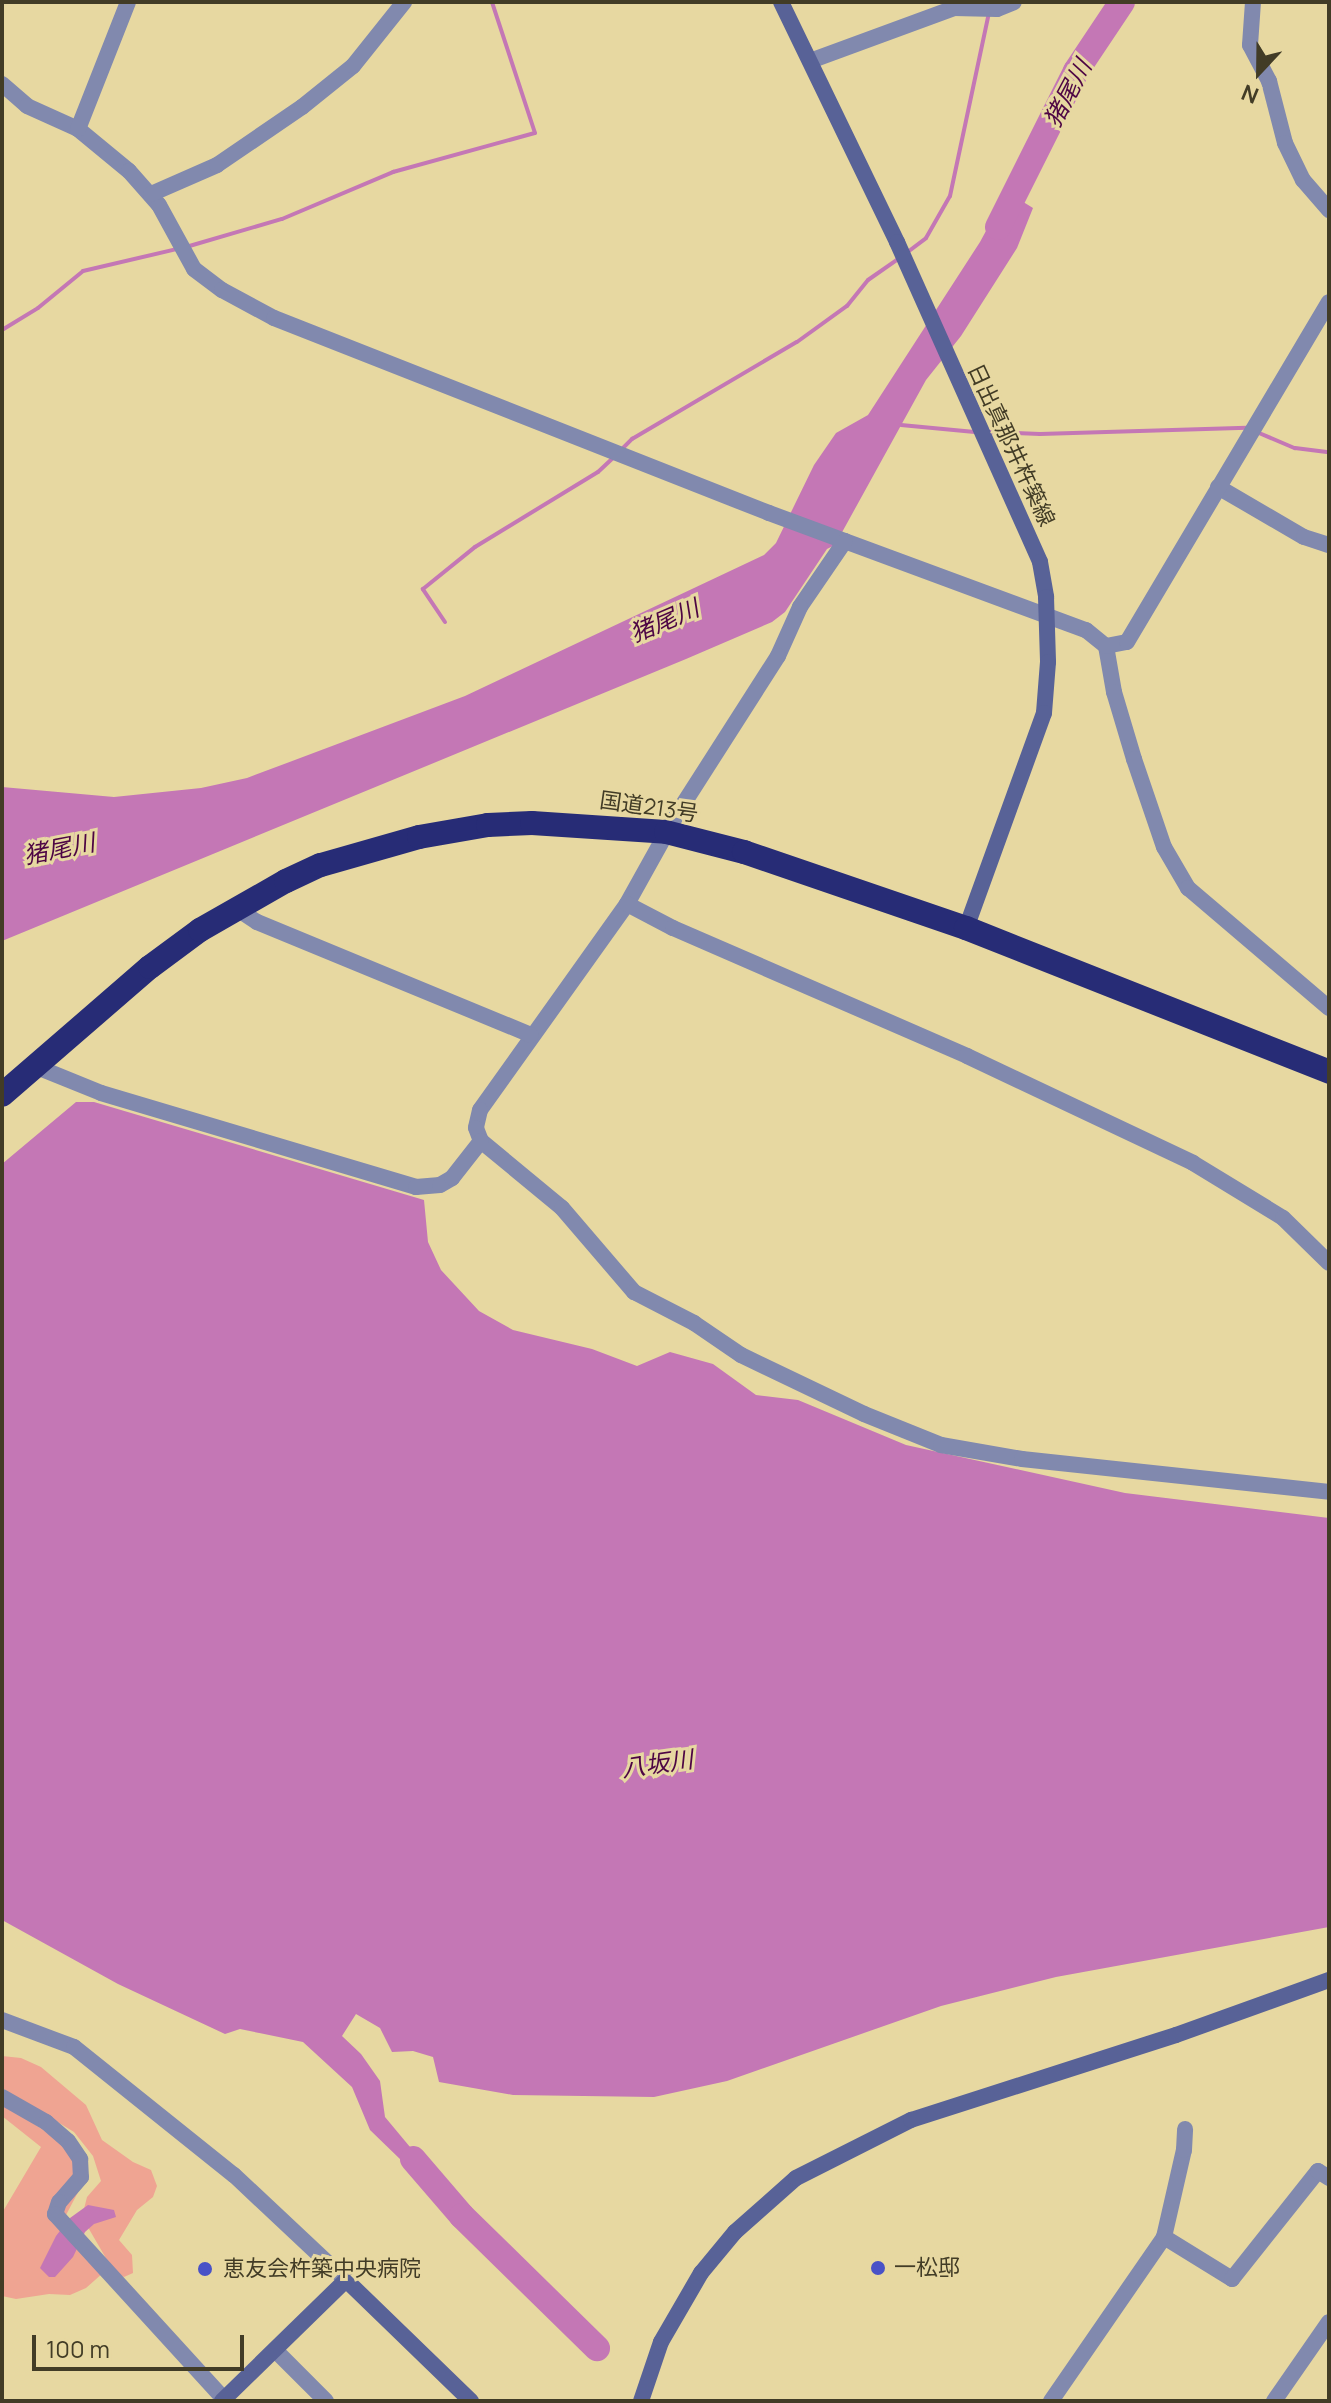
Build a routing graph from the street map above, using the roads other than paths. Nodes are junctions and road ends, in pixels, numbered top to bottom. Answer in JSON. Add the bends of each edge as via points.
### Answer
{"nodes":[{"id":1,"x":128,"y":2,"type":"edge"},
{"id":2,"x":404,"y":2,"type":"edge"},
{"id":3,"x":781,"y":2,"type":"edge"},
{"id":4,"x":1014,"y":2,"type":"edge"},
{"id":5,"x":1253,"y":2,"type":"edge"},
{"id":6,"x":810,"y":61,"type":"junction"},
{"id":7,"x":2,"y":84,"type":"edge"},
{"id":8,"x":78,"y":129,"type":"junction"},
{"id":9,"x":151,"y":194,"type":"junction"},
{"id":10,"x":1329,"y":210,"type":"edge"},
{"id":11,"x":1329,"y":302,"type":"edge"},
{"id":12,"x":1218,"y":487,"type":"junction"},
{"id":13,"x":845,"y":541,"type":"junction"},
{"id":14,"x":1329,"y":545,"type":"edge"},
{"id":15,"x":1047,"y":617,"type":"junction"},
{"id":16,"x":1106,"y":646,"type":"junction"},
{"id":17,"x":666,"y":832,"type":"junction"},
{"id":18,"x":627,"y":904,"type":"junction"},
{"id":19,"x":236,"y":908,"type":"junction"},
{"id":20,"x":966,"y":928,"type":"junction"},
{"id":21,"x":1329,"y":1008,"type":"edge"},
{"id":22,"x":531,"y":1035,"type":"junction"},
{"id":23,"x":37,"y":1067,"type":"junction"},
{"id":24,"x":1329,"y":1072,"type":"edge"},
{"id":25,"x":2,"y":1095,"type":"edge"},
{"id":26,"x":481,"y":1141,"type":"junction"},
{"id":27,"x":1329,"y":1263,"type":"edge"},
{"id":28,"x":1329,"y":1492,"type":"edge"},
{"id":29,"x":1329,"y":1980,"type":"edge"},
{"id":30,"x":2,"y":2020,"type":"edge"},
{"id":31,"x":2,"y":2097,"type":"edge"},
{"id":32,"x":1185,"y":2129,"type":"dead end"},
{"id":33,"x":1329,"y":2178,"type":"edge"},
{"id":34,"x":1164,"y":2237,"type":"junction"},
{"id":35,"x":346,"y":2280,"type":"junction"},
{"id":36,"x":1329,"y":2322,"type":"edge"},
{"id":37,"x":275,"y":2350,"type":"junction"},
{"id":38,"x":223,"y":2400,"type":"edge"},
{"id":39,"x":326,"y":2401,"type":"edge"},
{"id":40,"x":471,"y":2401,"type":"edge"},
{"id":41,"x":641,"y":2401,"type":"edge"},
{"id":42,"x":1051,"y":2401,"type":"edge"},
{"id":43,"x":1274,"y":2401,"type":"edge"}],
"edges":[{"from":1,"to":8,"type":"street"},
{"from":2,"to":9,"type":"street","via":[[353,66],[302,107],[217,165]]},
{"from":3,"to":6,"type":"street","name":"日出真那井杵築線"},
{"from":4,"to":6,"type":"street","via":[[997,9],[954,8]]},
{"from":5,"to":10,"type":"street","via":[[1250,45],[1269,81],[1294,165]]},
{"from":6,"to":15,"type":"street","name":"日出真那井杵築線","via":[[1040,562]]},
{"from":7,"to":8,"type":"street","via":[[27,106]]},
{"from":8,"to":9,"type":"street"},
{"from":9,"to":13,"type":"street","via":[[180,248],[207,280],[274,318]]},
{"from":11,"to":12,"type":"street"},
{"from":12,"to":14,"type":"street","via":[[1304,537]]},
{"from":12,"to":16,"type":"street","via":[[1127,642]]},
{"from":13,"to":15,"type":"street"},
{"from":13,"to":17,"type":"street"},
{"from":15,"to":16,"type":"street","via":[[1086,630]]},
{"from":15,"to":20,"type":"street","name":"日出真那井杵築線","via":[[1044,713]]},
{"from":16,"to":21,"type":"street","via":[[1134,759],[1164,847],[1188,888]]},
{"from":17,"to":18,"type":"street"},
{"from":17,"to":19,"type":"highway","name":"国道213号","via":[[532,823],[432,834],[321,865]]},
{"from":17,"to":20,"type":"highway","name":"国道213号","via":[[744,852]]},
{"from":18,"to":22,"type":"street"},
{"from":18,"to":27,"type":"street","via":[[1193,1163],[1283,1218]]},
{"from":19,"to":22,"type":"street","via":[[257,922]]},
{"from":19,"to":23,"type":"highway","name":"国道213号","via":[[150,967]]},
{"from":20,"to":24,"type":"highway","name":"国道213号"},
{"from":22,"to":26,"type":"street","via":[[480,1110],[476,1128]]},
{"from":23,"to":25,"type":"highway","name":"国道213号"},
{"from":23,"to":26,"type":"street","via":[[101,1093],[416,1187],[452,1178]]},
{"from":26,"to":28,"type":"street","via":[[562,1208],[634,1292],[741,1355],[864,1414],[941,1445],[1022,1459]]},
{"from":29,"to":41,"type":"street","via":[[911,2120],[796,2178],[735,2232],[701,2273],[661,2342]]},
{"from":30,"to":35,"type":"street","via":[[74,2047],[234,2175]]},
{"from":31,"to":38,"type":"street","via":[[68,2141],[80,2159],[81,2177],[55,2209],[60,2221]]},
{"from":32,"to":34,"type":"street"},
{"from":33,"to":34,"type":"street","via":[[1318,2171],[1232,2279]]},
{"from":34,"to":42,"type":"street"},
{"from":35,"to":37,"type":"street"},
{"from":35,"to":40,"type":"street"},
{"from":36,"to":43,"type":"street"},
{"from":37,"to":38,"type":"street"},
{"from":37,"to":39,"type":"street"}]}
